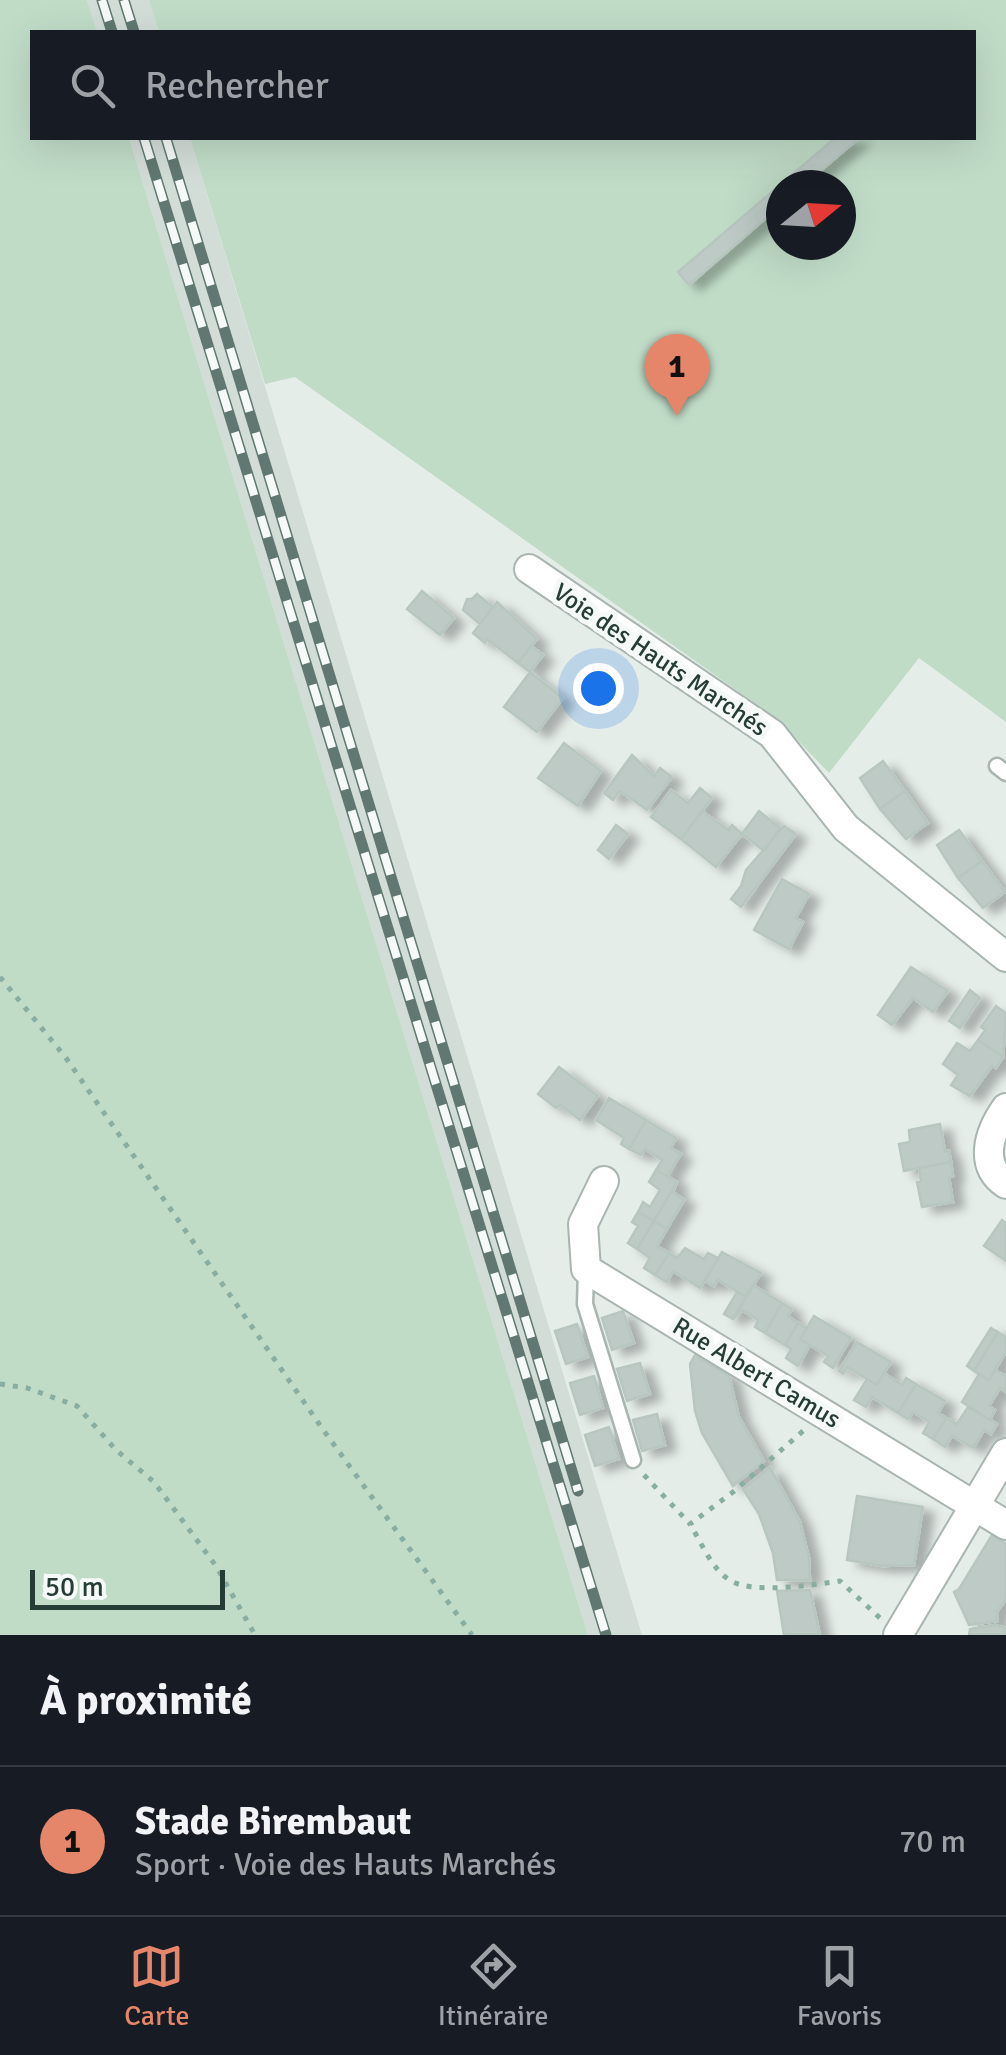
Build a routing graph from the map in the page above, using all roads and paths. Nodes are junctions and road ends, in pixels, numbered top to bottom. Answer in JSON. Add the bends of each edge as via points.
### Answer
{"nodes":[{"id":1,"x":529,"y":570,"type":"dead end"},
{"id":2,"x":1006,"y":956,"type":"edge"},
{"id":3,"x":0,"y":977,"type":"edge"},
{"id":4,"x":1006,"y":1108,"type":"edge"},
{"id":5,"x":604,"y":1182,"type":"dead end"},
{"id":6,"x":1006,"y":1184,"type":"edge"},
{"id":7,"x":586,"y":1270,"type":"junction"},
{"id":8,"x":0,"y":1384,"type":"edge"},
{"id":9,"x":824,"y":1412,"type":"junction"},
{"id":10,"x":1006,"y":1453,"type":"edge"},
{"id":11,"x":633,"y":1460,"type":"joint"},
{"id":12,"x":975,"y":1505,"type":"junction"},
{"id":13,"x":690,"y":1524,"type":"junction"},
{"id":14,"x":1006,"y":1524,"type":"edge"},
{"id":15,"x":255,"y":1635,"type":"edge"},
{"id":16,"x":472,"y":1635,"type":"edge"},
{"id":17,"x":898,"y":1635,"type":"edge"}],
"edges":[{"from":1,"to":2,"type":"street","name":"Voie des Hauts Marchés","via":[[772,734],[846,828]]},
{"from":3,"to":16,"type":"path","via":[[66,1058]]},
{"from":4,"to":6,"type":"street","via":[[987,1150],[996,1177]]},
{"from":5,"to":7,"type":"street","via":[[582,1224]]},
{"from":7,"to":9,"type":"street","name":"Rue Albert Camus"},
{"from":7,"to":11,"type":"lane","via":[[586,1304]]},
{"from":8,"to":15,"type":"path","via":[[77,1406],[154,1482],[216,1566]]},
{"from":9,"to":12,"type":"street","name":"Rue Albert Camus"},
{"from":9,"to":13,"type":"path"},
{"from":10,"to":12,"type":"street"},
{"from":11,"to":13,"type":"path"},
{"from":12,"to":14,"type":"street","name":"Rue Albert Camus"},
{"from":12,"to":17,"type":"street"},
{"from":13,"to":17,"type":"path","via":[[733,1582],[840,1581]]}]}
